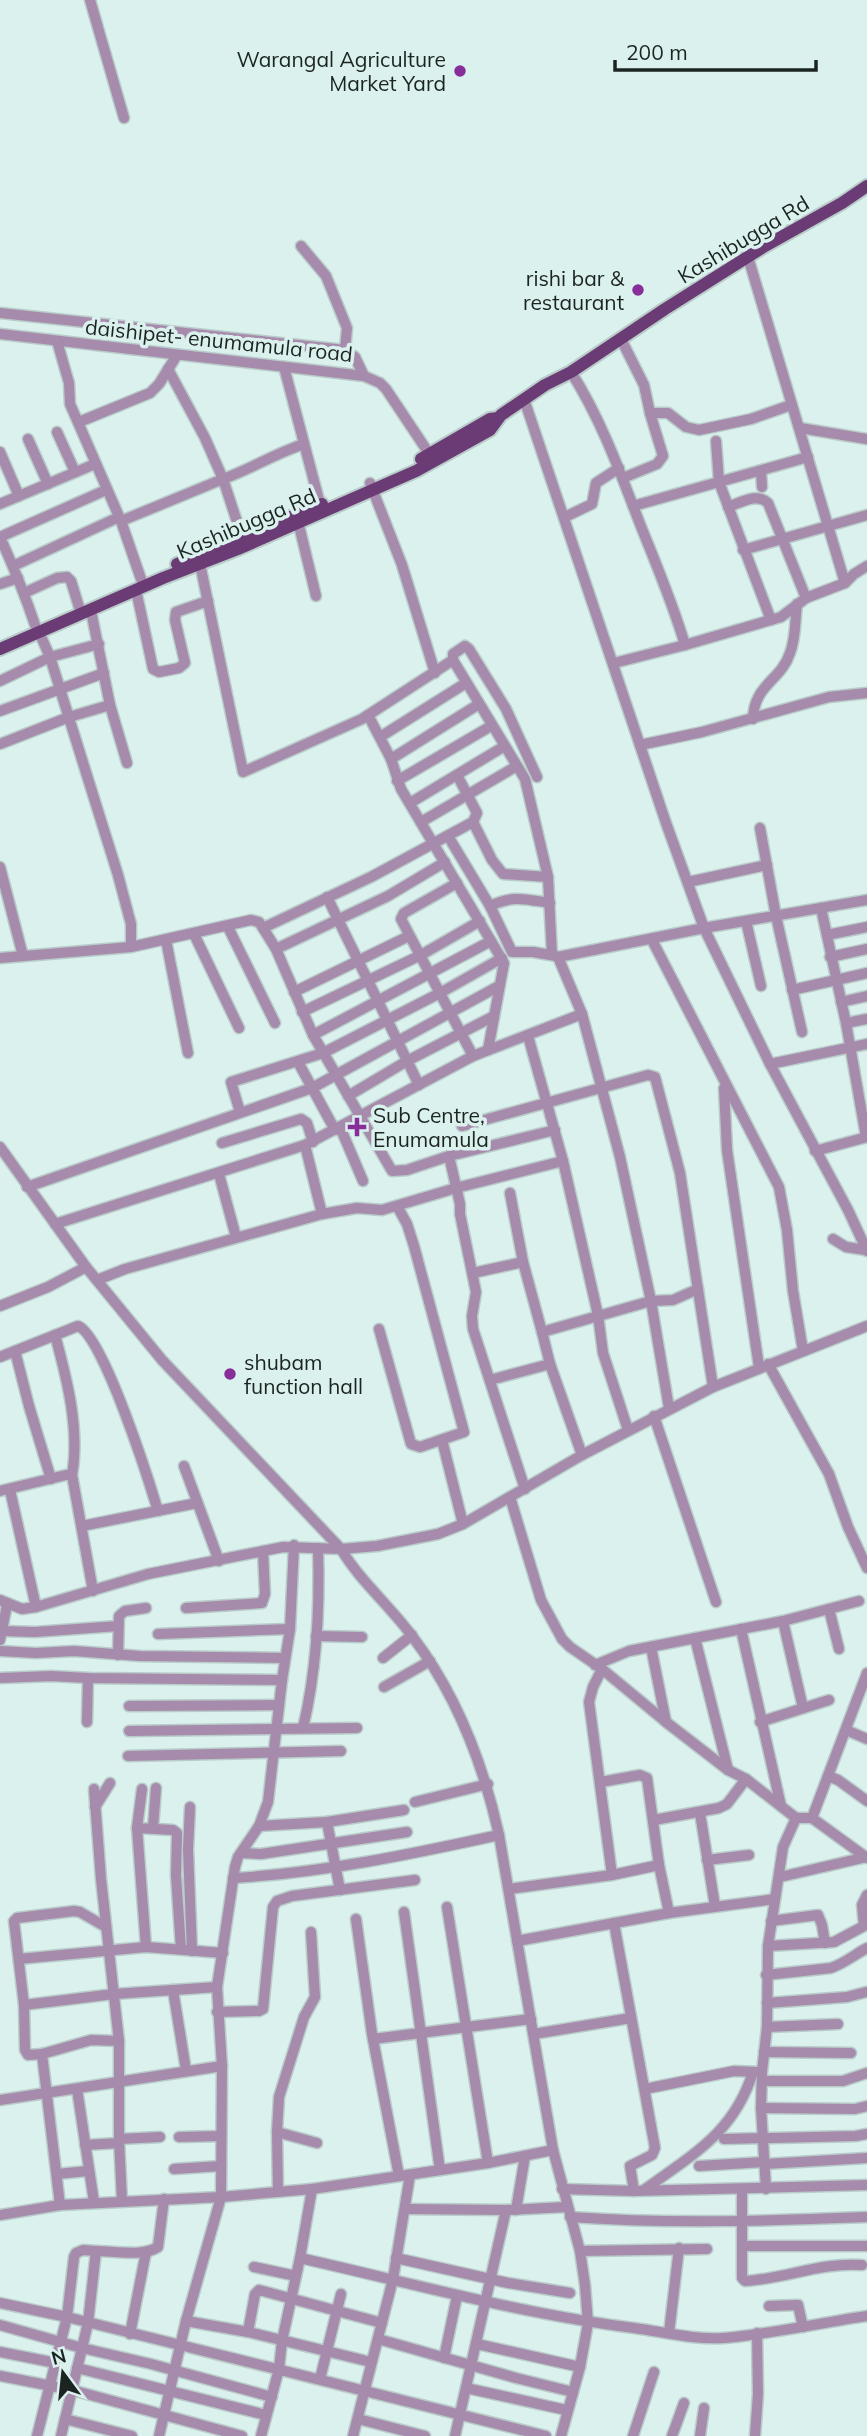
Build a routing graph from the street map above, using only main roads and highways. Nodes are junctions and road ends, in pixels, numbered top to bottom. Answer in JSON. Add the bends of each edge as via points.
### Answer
{"nodes":[{"id":1,"x":867,"y":186,"type":"edge"},
{"id":2,"x":371,"y":487,"type":"junction"},
{"id":3,"x":298,"y":517,"type":"junction"},
{"id":4,"x":199,"y":559,"type":"junction"},
{"id":5,"x":37,"y":628,"type":"junction"},
{"id":6,"x":0,"y":639,"type":"edge"},
{"id":7,"x":0,"y":649,"type":"edge"}],
"edges":[{"from":1,"to":2,"type":"main road","name":"Kashibugga Rd","via":[[498,418]]},
{"from":2,"to":3,"type":"main road","name":"Kashibugga Rd"},
{"from":2,"to":3,"type":"main road","name":"Kashibugga Rd"},
{"from":3,"to":4,"type":"main road","name":"Kashibugga Rd"},
{"from":3,"to":4,"type":"main road","name":"Kashibugga Rd","via":[[238,550]]},
{"from":4,"to":5,"type":"main road","name":"Kashibugga Rd"},
{"from":5,"to":6,"type":"main road","name":"Kashibugga Rd"},
{"from":5,"to":7,"type":"main road","name":"Kashibugga Rd"}]}
